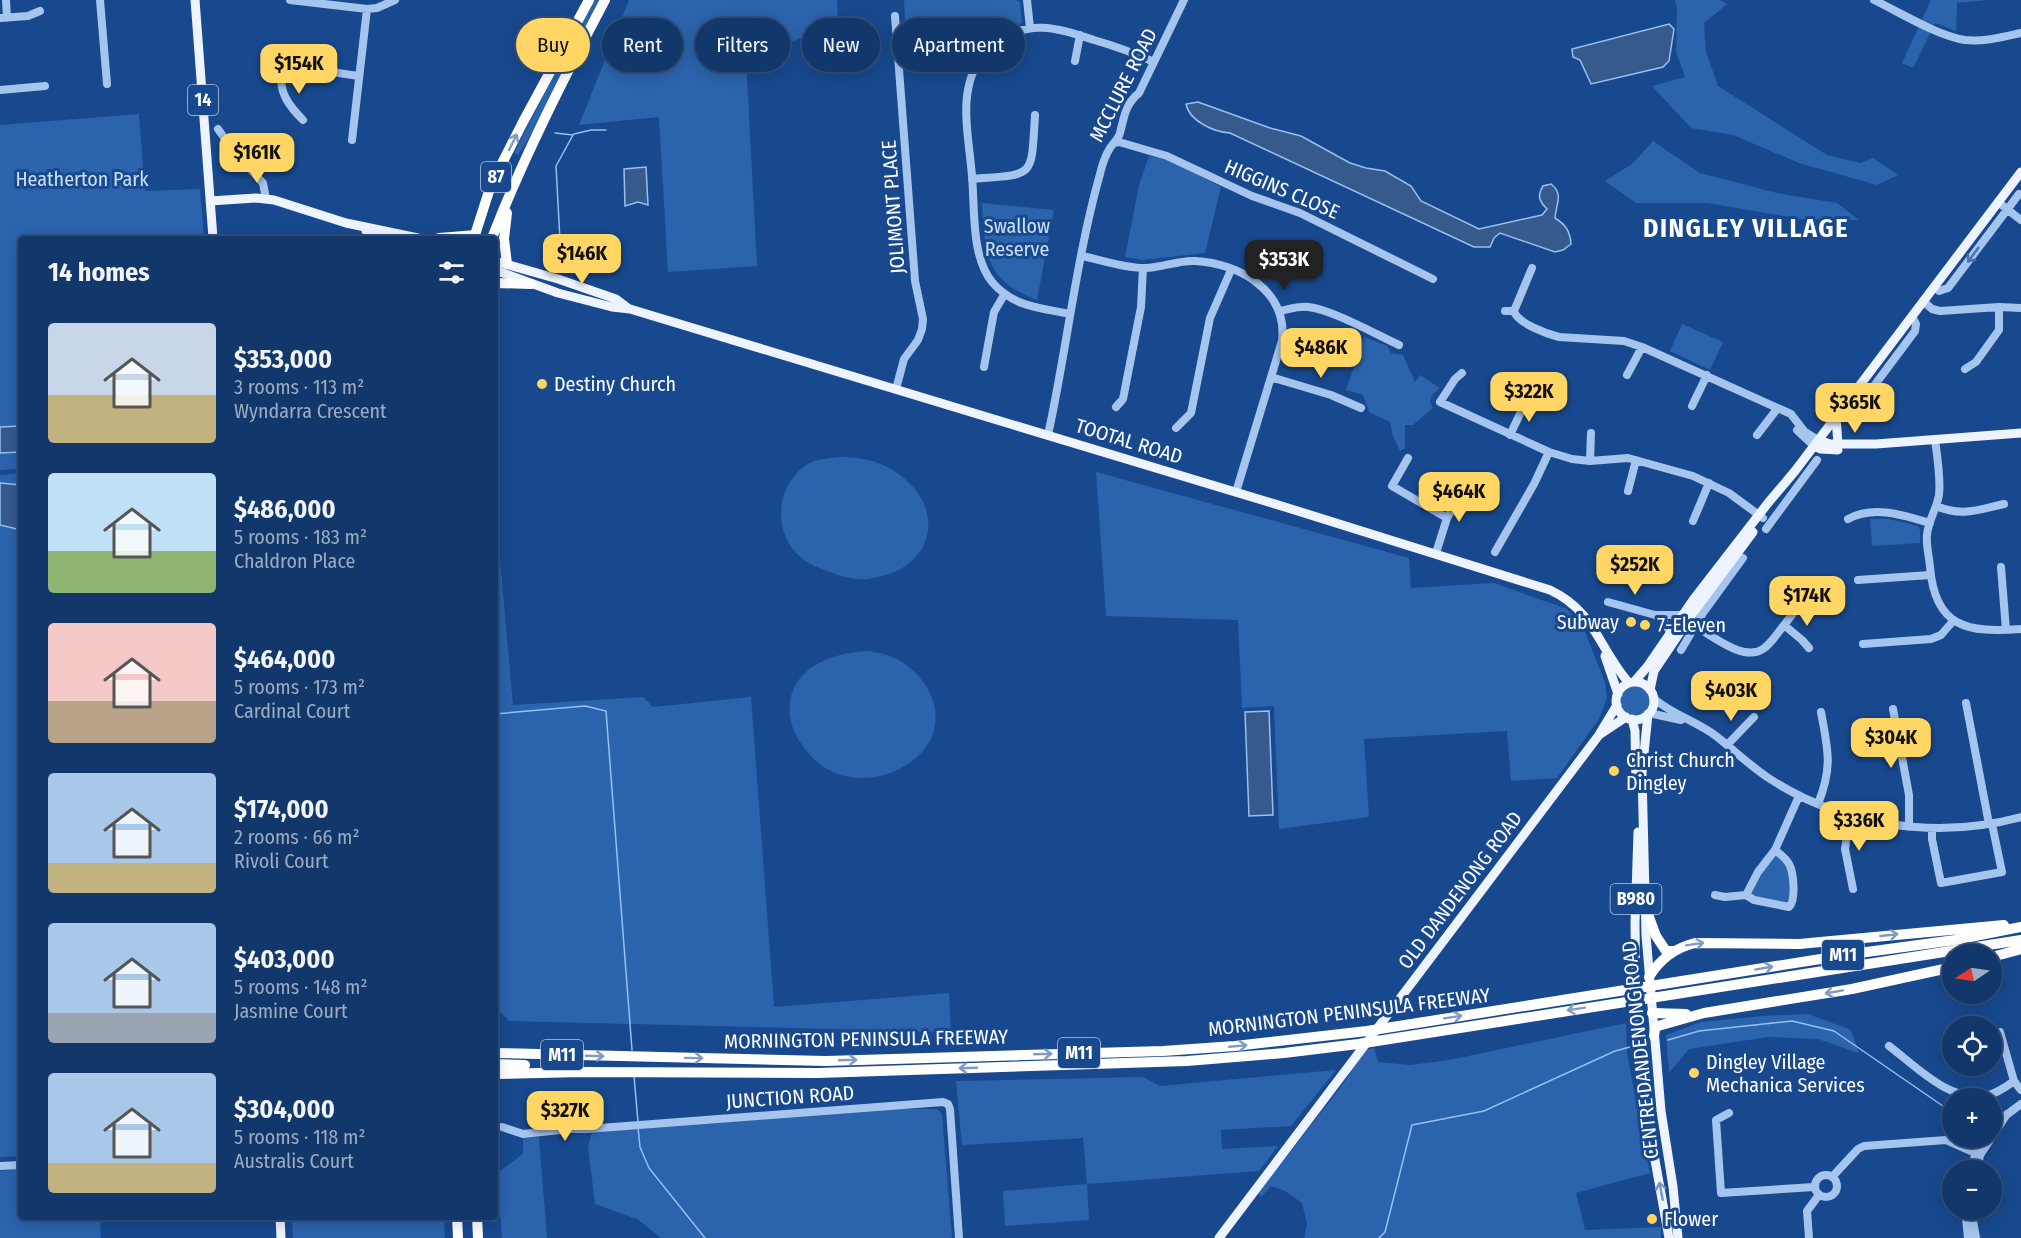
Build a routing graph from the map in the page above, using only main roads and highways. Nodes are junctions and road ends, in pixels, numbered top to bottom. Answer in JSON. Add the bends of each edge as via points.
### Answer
{"nodes":[{"id":1,"x":195,"y":0,"type":"edge"},
{"id":2,"x":589,"y":0,"type":"edge"},
{"id":3,"x":605,"y":0,"type":"edge"},
{"id":4,"x":2021,"y":172,"type":"edge"},
{"id":5,"x":512,"y":186,"type":"junction"},
{"id":6,"x":210,"y":201,"type":"junction"},
{"id":7,"x":346,"y":223,"type":"junction"},
{"id":8,"x":213,"y":236,"type":"edge"},
{"id":9,"x":378,"y":236,"type":"edge"},
{"id":10,"x":408,"y":236,"type":"edge"},
{"id":11,"x":475,"y":236,"type":"edge"},
{"id":12,"x":493,"y":236,"type":"edge"},
{"id":13,"x":498,"y":262,"type":"edge"},
{"id":14,"x":507,"y":264,"type":"junction"},
{"id":15,"x":498,"y":271,"type":"edge"},
{"id":16,"x":498,"y":283,"type":"edge"},
{"id":17,"x":531,"y":284,"type":"junction"},
{"id":18,"x":630,"y":309,"type":"junction"},
{"id":19,"x":1838,"y":415,"type":"junction"},
{"id":20,"x":2021,"y":433,"type":"edge"},
{"id":21,"x":1816,"y":443,"type":"junction"},
{"id":22,"x":1876,"y":444,"type":"junction"},
{"id":23,"x":1838,"y":445,"type":"junction"},
{"id":24,"x":1674,"y":631,"type":"junction"},
{"id":25,"x":1599,"y":638,"type":"junction"},
{"id":26,"x":1632,"y":682,"type":"junction"},
{"id":27,"x":1618,"y":694,"type":"junction"},
{"id":28,"x":1652,"y":694,"type":"junction"},
{"id":29,"x":1617,"y":705,"type":"junction"},
{"id":30,"x":1648,"y":714,"type":"junction"},
{"id":31,"x":1629,"y":718,"type":"junction"},
{"id":32,"x":1599,"y":735,"type":"junction"},
{"id":33,"x":1646,"y":909,"type":"junction"},
{"id":34,"x":2021,"y":925,"type":"edge"},
{"id":35,"x":2021,"y":940,"type":"edge"},
{"id":36,"x":2021,"y":949,"type":"edge"},
{"id":37,"x":1673,"y":951,"type":"junction"},
{"id":38,"x":2002,"y":954,"type":"edge"},
{"id":39,"x":1942,"y":969,"type":"edge"},
{"id":40,"x":1649,"y":977,"type":"junction"},
{"id":41,"x":1666,"y":990,"type":"junction"},
{"id":42,"x":1635,"y":997,"type":"junction"},
{"id":43,"x":1652,"y":1013,"type":"junction"},
{"id":44,"x":1704,"y":1013,"type":"junction"},
{"id":45,"x":1654,"y":1036,"type":"junction"},
{"id":46,"x":498,"y":1053,"type":"edge"},
{"id":47,"x":498,"y":1064,"type":"edge"},
{"id":48,"x":582,"y":1072,"type":"junction"},
{"id":49,"x":498,"y":1074,"type":"edge"},
{"id":50,"x":280,"y":1220,"type":"edge"},
{"id":51,"x":457,"y":1220,"type":"edge"},
{"id":52,"x":477,"y":1220,"type":"edge"},
{"id":53,"x":281,"y":1238,"type":"edge"},
{"id":54,"x":458,"y":1238,"type":"edge"},
{"id":55,"x":478,"y":1238,"type":"edge"},
{"id":56,"x":1219,"y":1238,"type":"edge"},
{"id":57,"x":1669,"y":1238,"type":"edge"},
{"id":58,"x":1678,"y":1238,"type":"edge"}],
"edges":[{"from":1,"to":6,"type":"main road","number":"14"},
{"from":11,"to":2,"type":"highway","number":"87","one_way":true,"via":[[491,185]]},
{"from":3,"to":5,"type":"highway","number":"87"},
{"from":4,"to":19,"type":"main road"},
{"from":5,"to":12,"type":"highway","number":"87"},
{"from":5,"to":14,"type":"highway","via":[[504,239]]},
{"from":6,"to":7,"type":"main road","via":[[266,199]]},
{"from":6,"to":8,"type":"main road","number":"14"},
{"from":7,"to":9,"type":"main road"},
{"from":7,"to":10,"type":"main road"},
{"from":13,"to":14,"type":"main road","name":"TOOTAL ROAD"},
{"from":14,"to":18,"type":"main road","name":"TOOTAL ROAD","via":[[616,299]]},
{"from":15,"to":17,"type":"main road","name":"TOOTAL ROAD"},
{"from":16,"to":17,"type":"highway"},
{"from":17,"to":18,"type":"main road","name":"TOOTAL ROAD","via":[[612,308]]},
{"from":18,"to":25,"type":"main road","name":"TOOTAL ROAD","via":[[1436,553],[1559,594],[1582,612]]},
{"from":19,"to":21,"type":"main road"},
{"from":19,"to":23,"type":"main road"},
{"from":20,"to":22,"type":"main road"},
{"from":21,"to":22,"type":"main road","via":[[1821,449],[1832,450]]},
{"from":21,"to":23,"type":"main road"},
{"from":21,"to":24,"type":"main road","via":[[1688,621]]},
{"from":22,"to":23,"type":"main road"},
{"from":24,"to":26,"type":"main road"},
{"from":24,"to":28,"type":"main road","via":[[1654,671]]},
{"from":25,"to":26,"type":"main road","name":"TOOTAL ROAD","via":[[1618,671]]},
{"from":25,"to":27,"type":"main road","name":"TOOTAL ROAD"},
{"from":26,"to":27,"type":"main road"},
{"from":26,"to":28,"type":"main road","via":[[1643,684]]},
{"from":27,"to":29,"type":"main road"},
{"from":28,"to":30,"type":"main road","number":"B980","via":[[1653,706]]},
{"from":29,"to":31,"type":"main road","number":"B980"},
{"from":29,"to":32,"type":"main road","name":"OLD DANDENONG ROAD"},
{"from":30,"to":31,"type":"main road","via":[[1639,719]]},
{"from":30,"to":33,"type":"main road","name":"CENTRE DANDENONG ROAD","number":"B980","via":[[1642,773]]},
{"from":31,"to":32,"type":"main road","name":"OLD DANDENONG ROAD"},
{"from":31,"to":42,"type":"main road","name":"CENTRE DANDENONG ROAD","number":"B980","via":[[1635,731],[1638,820]]},
{"from":32,"to":56,"type":"main road","name":"OLD DANDENONG ROAD"},
{"from":33,"to":37,"type":"highway","via":[[1660,945]]},
{"from":33,"to":40,"type":"main road","name":"CENTRE DANDENONG ROAD","number":"B980"},
{"from":37,"to":34,"type":"highway","one_way":true,"via":[[1700,943],[1800,944]]},
{"from":41,"to":34,"type":"highway","name":"MORNINGTON PENINSULA FREEWAY","number":"M11","one_way":true},
{"from":35,"to":41,"type":"highway","name":"MORNINGTON PENINSULA FREEWAY","number":"M11"},
{"from":36,"to":38,"type":"highway"},
{"from":37,"to":40,"type":"highway"},
{"from":39,"to":44,"type":"highway","one_way":true,"via":[[1852,989]]},
{"from":40,"to":42,"type":"main road"},
{"from":40,"to":43,"type":"main road","name":"CENTRE DANDENONG ROAD","number":"B980"},
{"from":41,"to":42,"type":"highway","name":"MORNINGTON PENINSULA FREEWAY","number":"M11"},
{"from":42,"to":43,"type":"main road"},
{"from":46,"to":42,"type":"highway","name":"MORNINGTON PENINSULA FREEWAY","number":"M11","one_way":true,"via":[[826,1061],[1163,1051],[1278,1043]]},
{"from":42,"to":48,"type":"highway","name":"MORNINGTON PENINSULA FREEWAY","number":"M11","one_way":true,"via":[[1358,1044],[1187,1061],[818,1073]]},
{"from":57,"to":42,"type":"main road","name":"CENTRE DANDENONG ROAD","number":"B980","one_way":true,"via":[[1646,1110]]},
{"from":43,"to":44,"type":"highway"},
{"from":43,"to":45,"type":"main road","name":"CENTRE DANDENONG ROAD","number":"B980"},
{"from":44,"to":45,"type":"highway","via":[[1659,1026]]},
{"from":45,"to":58,"type":"main road","name":"CENTRE DANDENONG ROAD","number":"B980"},
{"from":47,"to":48,"type":"highway","name":"MORNINGTON PENINSULA FREEWAY","number":"M11"},
{"from":48,"to":49,"type":"highway","name":"MORNINGTON PENINSULA FREEWAY","number":"M11"},
{"from":50,"to":53,"type":"main road"},
{"from":51,"to":54,"type":"highway"},
{"from":52,"to":55,"type":"highway"}]}
